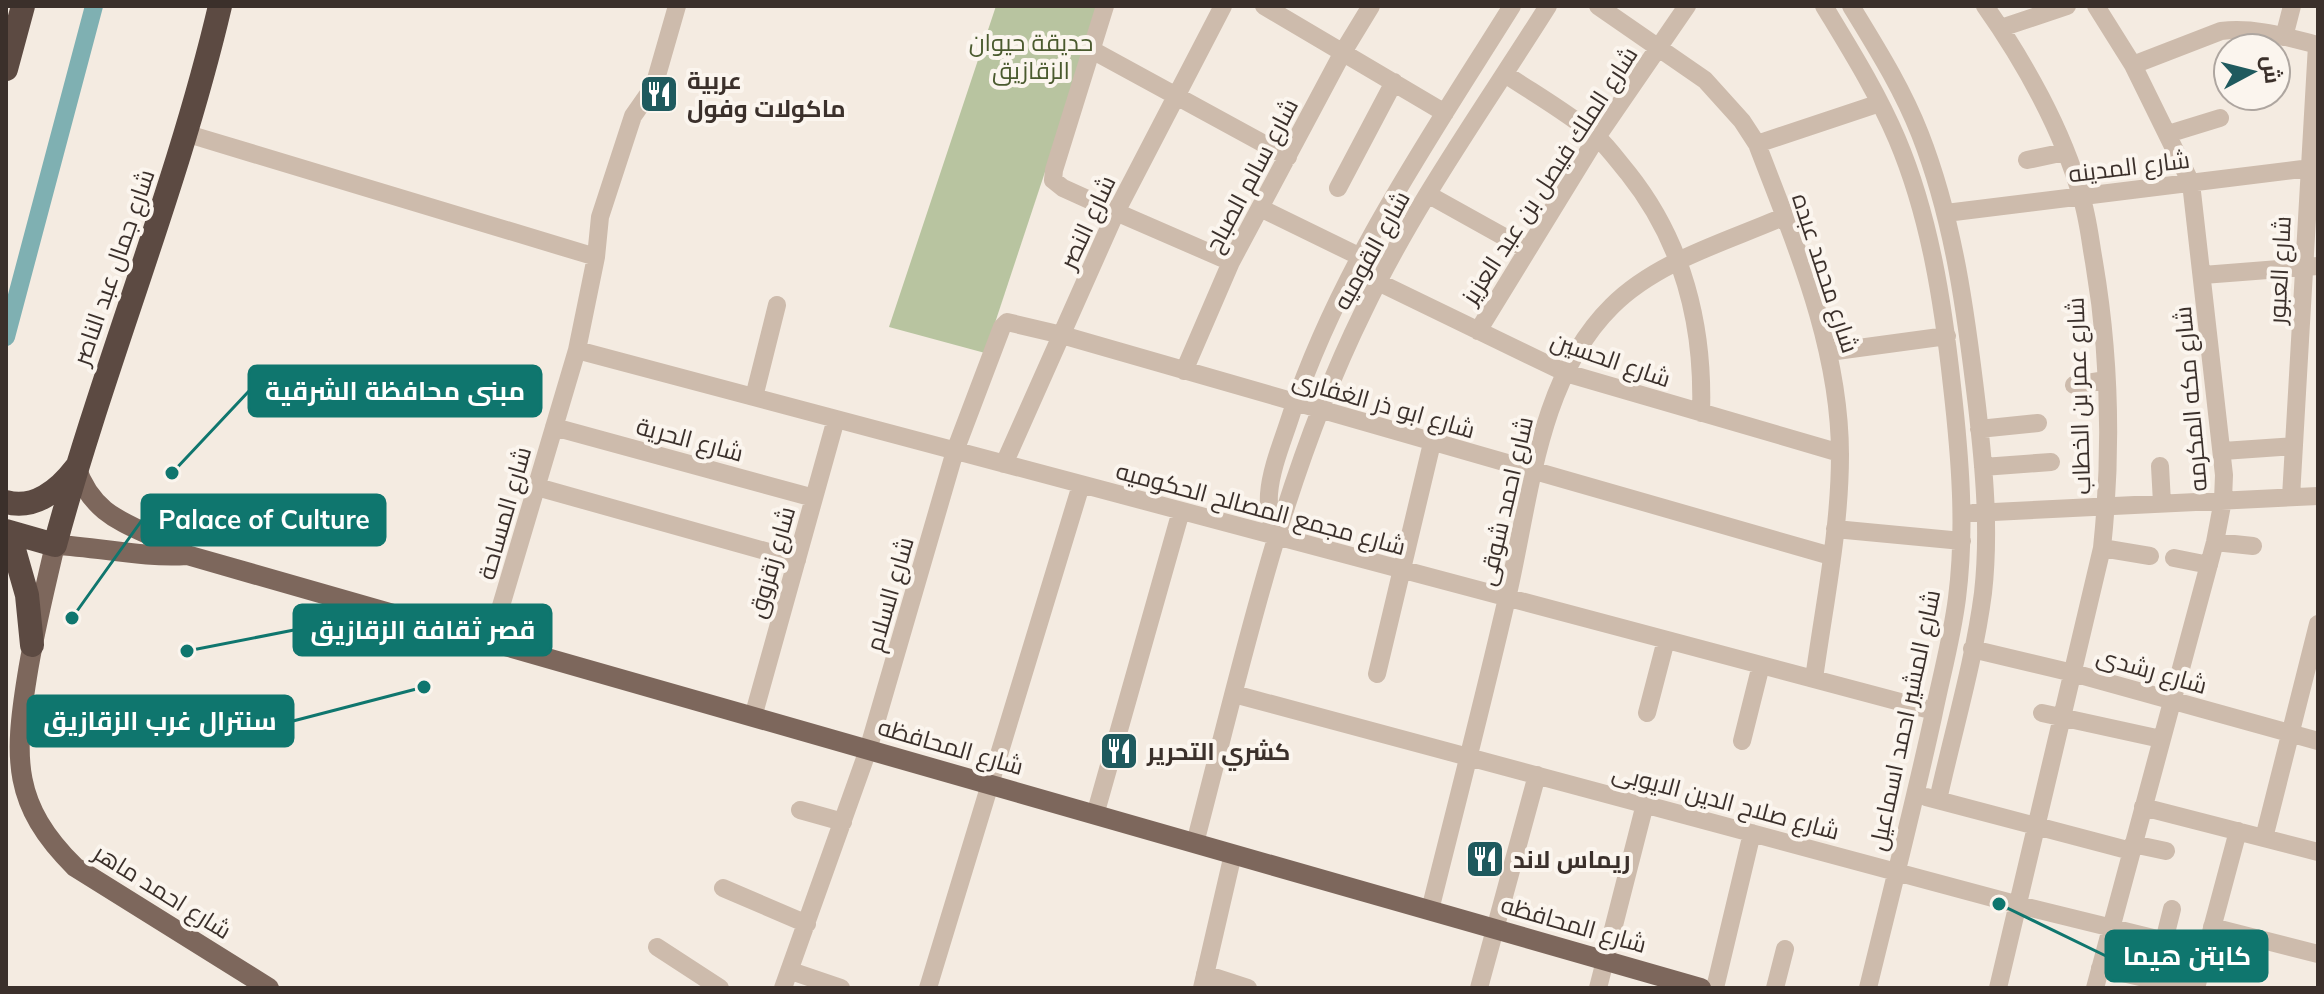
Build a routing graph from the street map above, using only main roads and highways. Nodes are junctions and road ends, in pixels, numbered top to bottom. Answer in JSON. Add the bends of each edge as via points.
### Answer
{"nodes":[{"id":1,"x":23,"y":6,"type":"edge"},
{"id":2,"x":220,"y":6,"type":"edge"},
{"id":3,"x":6,"y":69,"type":"edge"},
{"id":4,"x":76,"y":467,"type":"junction"},
{"id":5,"x":10,"y":503,"type":"edge"},
{"id":6,"x":7,"y":532,"type":"edge"},
{"id":7,"x":55,"y":545,"type":"junction"},
{"id":8,"x":187,"y":555,"type":"junction"},
{"id":9,"x":32,"y":645,"type":"junction"},
{"id":10,"x":269,"y":988,"type":"edge"},
{"id":11,"x":1701,"y":988,"type":"edge"}],
"edges":[{"from":1,"to":3,"type":"highway"},
{"from":2,"to":4,"type":"highway","name":"شارع جمال عبد الناصر","via":[[188,134]]},
{"from":4,"to":5,"type":"highway","via":[[44,497]]},
{"from":4,"to":7,"type":"highway","name":"شارع جمال عبد الناصر"},
{"from":4,"to":8,"type":"main road","name":"شارع المحافظه","via":[[98,507]]},
{"from":6,"to":7,"type":"highway"},
{"from":6,"to":9,"type":"highway","via":[[27,595]]},
{"from":7,"to":8,"type":"main road","name":"شارع المحافظه","via":[[144,556]]},
{"from":7,"to":9,"type":"main road","name":"شارع احمد ماهر"},
{"from":8,"to":11,"type":"main road","name":"شارع المحافظه"},
{"from":9,"to":10,"type":"main road","name":"شارع احمد ماهر","via":[[18,756],[30,806],[42,828],[75,867]]}]}
